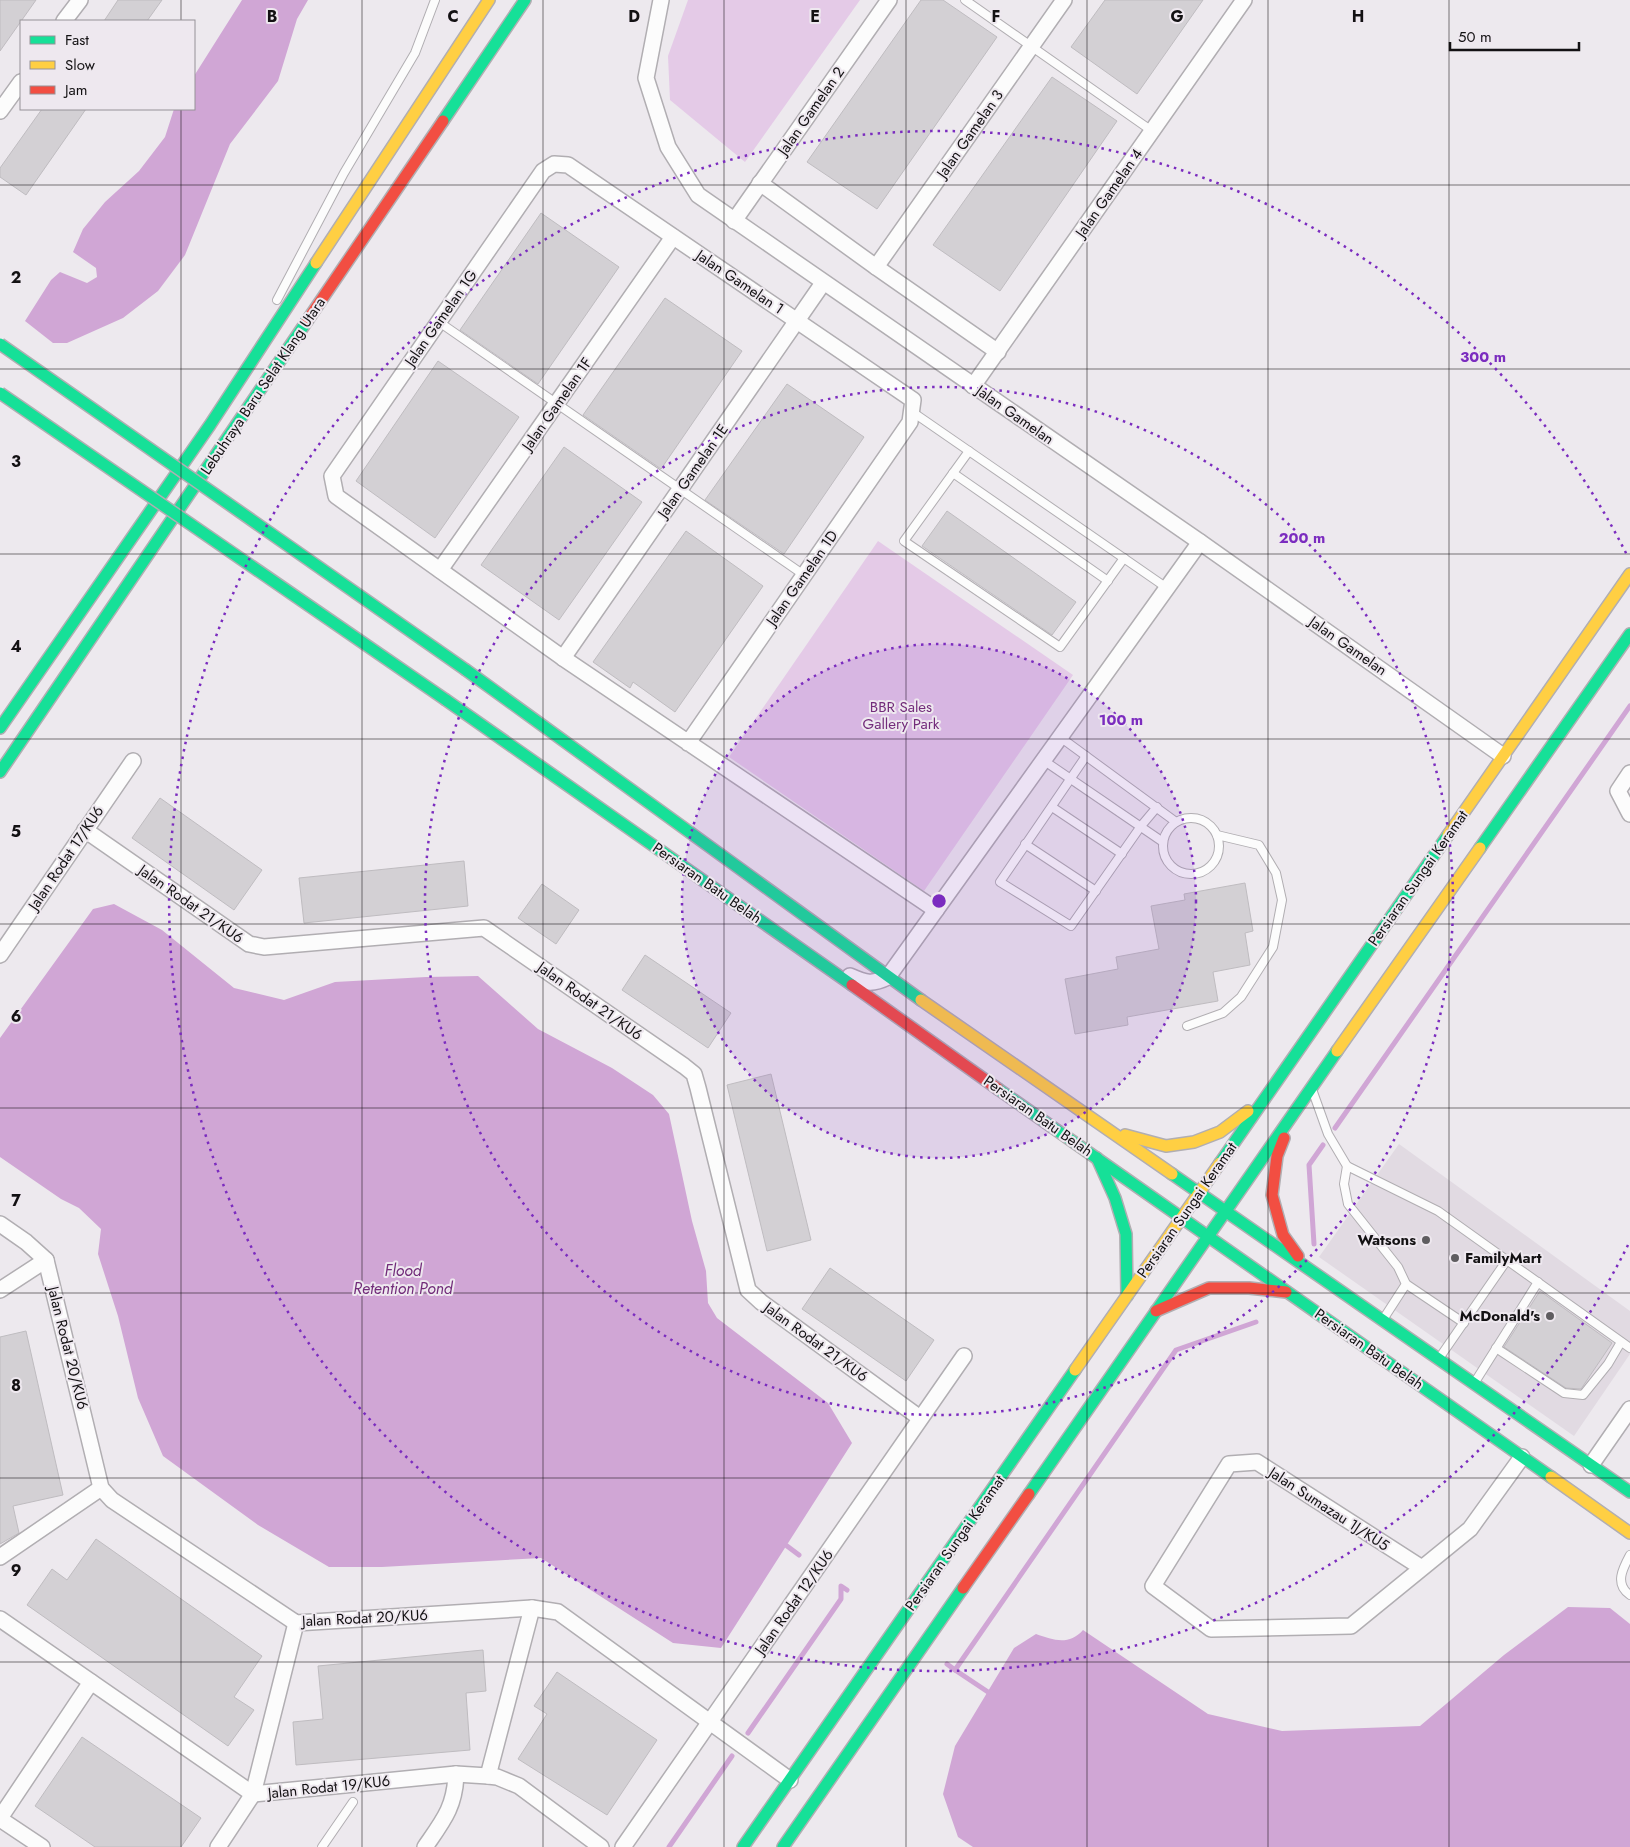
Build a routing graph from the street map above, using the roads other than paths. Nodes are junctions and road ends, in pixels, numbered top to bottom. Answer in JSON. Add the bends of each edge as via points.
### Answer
{"nodes":[{"id":1,"x":80,"y":0,"type":"edge"},
{"id":2,"x":435,"y":0,"type":"edge"},
{"id":3,"x":489,"y":0,"type":"edge"},
{"id":4,"x":526,"y":0,"type":"edge"},
{"id":5,"x":661,"y":0,"type":"edge"},
{"id":6,"x":889,"y":0,"type":"edge"},
{"id":7,"x":965,"y":0,"type":"edge"},
{"id":8,"x":1064,"y":0,"type":"edge"},
{"id":9,"x":1244,"y":0,"type":"edge"},
{"id":10,"x":65,"y":20,"type":"edge"},
{"id":11,"x":1031,"y":47,"type":"junction"},
{"id":12,"x":20,"y":83,"type":"edge"},
{"id":13,"x":0,"y":111,"type":"edge"},
{"id":14,"x":1152,"y":131,"type":"junction"},
{"id":15,"x":554,"y":164,"type":"joint"},
{"id":16,"x":760,"y":183,"type":"junction"},
{"id":17,"x":734,"y":221,"type":"junction"},
{"id":18,"x":673,"y":237,"type":"junction"},
{"id":19,"x":876,"y":267,"type":"junction"},
{"id":20,"x":823,"y":283,"type":"junction"},
{"id":21,"x":275,"y":303,"type":"dead end"},
{"id":22,"x":797,"y":320,"type":"junction"},
{"id":23,"x":439,"y":322,"type":"junction"},
{"id":24,"x":256,"y":338,"type":"dead end"},
{"id":25,"x":0,"y":344,"type":"edge"},
{"id":26,"x":998,"y":352,"type":"junction"},
{"id":27,"x":974,"y":386,"type":"junction"},
{"id":28,"x":0,"y":393,"type":"edge"},
{"id":29,"x":557,"y":404,"type":"junction"},
{"id":30,"x":912,"y":412,"type":"junction"},
{"id":31,"x":210,"y":425,"type":"junction"},
{"id":32,"x":969,"y":451,"type":"junction"},
{"id":33,"x":953,"y":473,"type":"junction"},
{"id":34,"x":680,"y":489,"type":"junction"},
{"id":35,"x":1200,"y":542,"type":"junction"},
{"id":36,"x":1124,"y":558,"type":"junction"},
{"id":37,"x":440,"y":570,"type":"junction"},
{"id":38,"x":1630,"y":574,"type":"edge"},
{"id":39,"x":804,"y":575,"type":"junction"},
{"id":40,"x":1108,"y":581,"type":"junction"},
{"id":41,"x":1167,"y":588,"type":"junction"},
{"id":42,"x":1630,"y":634,"type":"edge"},
{"id":43,"x":564,"y":658,"type":"junction"},
{"id":44,"x":0,"y":728,"type":"edge"},
{"id":45,"x":1060,"y":737,"type":"junction"},
{"id":46,"x":688,"y":743,"type":"junction"},
{"id":47,"x":1086,"y":756,"type":"junction"},
{"id":48,"x":1503,"y":756,"type":"junction"},
{"id":49,"x":1044,"y":760,"type":"junction"},
{"id":50,"x":133,"y":761,"type":"dead end"},
{"id":51,"x":0,"y":772,"type":"edge"},
{"id":52,"x":1630,"y":773,"type":"edge"},
{"id":53,"x":1071,"y":779,"type":"junction"},
{"id":54,"x":1052,"y":807,"type":"junction"},
{"id":55,"x":1157,"y":807,"type":"junction"},
{"id":56,"x":1630,"y":814,"type":"edge"},
{"id":57,"x":1176,"y":822,"type":"junction"},
{"id":58,"x":1141,"y":826,"type":"junction"},
{"id":59,"x":85,"y":830,"type":"junction"},
{"id":60,"x":1217,"y":835,"type":"junction"},
{"id":61,"x":1163,"y":842,"type":"junction"},
{"id":62,"x":1025,"y":844,"type":"junction"},
{"id":63,"x":1122,"y":854,"type":"junction"},
{"id":64,"x":1096,"y":891,"type":"junction"},
{"id":65,"x":936,"y":910,"type":"junction"},
{"id":66,"x":0,"y":955,"type":"edge"},
{"id":67,"x":822,"y":964,"type":"junction"},
{"id":68,"x":888,"y":977,"type":"junction"},
{"id":69,"x":1187,"y":1026,"type":"dead end"},
{"id":70,"x":1312,"y":1088,"type":"junction"},
{"id":71,"x":1266,"y":1097,"type":"junction"},
{"id":72,"x":1294,"y":1114,"type":"junction"},
{"id":73,"x":1110,"y":1131,"type":"junction"},
{"id":74,"x":1097,"y":1158,"type":"junction"},
{"id":75,"x":1348,"y":1166,"type":"junction"},
{"id":76,"x":1199,"y":1193,"type":"junction"},
{"id":77,"x":1225,"y":1211,"type":"junction"},
{"id":78,"x":1182,"y":1217,"type":"junction"},
{"id":79,"x":0,"y":1224,"type":"edge"},
{"id":80,"x":1208,"y":1236,"type":"junction"},
{"id":81,"x":46,"y":1260,"type":"junction"},
{"id":82,"x":1507,"y":1260,"type":"junction"},
{"id":83,"x":1306,"y":1268,"type":"junction"},
{"id":84,"x":1538,"y":1282,"type":"junction"},
{"id":85,"x":1406,"y":1284,"type":"junction"},
{"id":86,"x":0,"y":1290,"type":"edge"},
{"id":87,"x":1289,"y":1293,"type":"junction"},
{"id":88,"x":1127,"y":1296,"type":"junction"},
{"id":89,"x":1156,"y":1311,"type":"junction"},
{"id":90,"x":1382,"y":1320,"type":"junction"},
{"id":91,"x":1464,"y":1323,"type":"junction"},
{"id":92,"x":1621,"y":1342,"type":"junction"},
{"id":93,"x":1496,"y":1348,"type":"junction"},
{"id":94,"x":1630,"y":1348,"type":"edge"},
{"id":95,"x":964,"y":1356,"type":"dead end"},
{"id":96,"x":1438,"y":1359,"type":"junction"},
{"id":97,"x":1474,"y":1384,"type":"junction"},
{"id":98,"x":1630,"y":1409,"type":"edge"},
{"id":99,"x":920,"y":1418,"type":"junction"},
{"id":100,"x":1522,"y":1456,"type":"junction"},
{"id":101,"x":1591,"y":1465,"type":"junction"},
{"id":102,"x":102,"y":1488,"type":"junction"},
{"id":103,"x":1630,"y":1492,"type":"edge"},
{"id":104,"x":1630,"y":1533,"type":"edge"},
{"id":105,"x":1630,"y":1555,"type":"edge"},
{"id":106,"x":0,"y":1557,"type":"edge"},
{"id":107,"x":1422,"y":1568,"type":"junction"},
{"id":108,"x":1630,"y":1595,"type":"edge"},
{"id":109,"x":532,"y":1608,"type":"junction"},
{"id":110,"x":0,"y":1619,"type":"edge"},
{"id":111,"x":296,"y":1623,"type":"junction"},
{"id":112,"x":91,"y":1682,"type":"junction"},
{"id":113,"x":709,"y":1723,"type":"junction"},
{"id":114,"x":456,"y":1774,"type":"junction"},
{"id":115,"x":488,"y":1776,"type":"junction"},
{"id":116,"x":790,"y":1780,"type":"junction"},
{"id":117,"x":253,"y":1794,"type":"junction"},
{"id":118,"x":353,"y":1802,"type":"dead end"},
{"id":119,"x":0,"y":1818,"type":"edge"},
{"id":120,"x":42,"y":1847,"type":"edge"},
{"id":121,"x":218,"y":1847,"type":"edge"},
{"id":122,"x":322,"y":1847,"type":"edge"},
{"id":123,"x":424,"y":1847,"type":"edge"},
{"id":124,"x":601,"y":1847,"type":"edge"},
{"id":125,"x":623,"y":1847,"type":"edge"},
{"id":126,"x":743,"y":1847,"type":"edge"},
{"id":127,"x":783,"y":1847,"type":"edge"}],
"edges":[{"from":1,"to":10,"type":"street"},
{"from":2,"to":21,"type":"lane","via":[[416,53],[344,172]]},
{"from":3,"to":31,"type":"main road","name":"Lebuhraya Baru Selat Klang Utara"},
{"from":4,"to":51,"type":"main road","name":"Lebuhraya Baru Selat Klang Utara"},
{"from":5,"to":17,"type":"street","name":"Jalan Gamelan","via":[[646,78],[668,147],[698,195]]},
{"from":6,"to":16,"type":"street","name":"Jalan Gamelan 2"},
{"from":7,"to":11,"type":"lane"},
{"from":8,"to":11,"type":"street","name":"Jalan Gamelan 3"},
{"from":9,"to":14,"type":"street","name":"Jalan Gamelan 4"},
{"from":11,"to":14,"type":"lane"},
{"from":11,"to":19,"type":"street","name":"Jalan Gamelan 3"},
{"from":12,"to":13,"type":"street"},
{"from":14,"to":26,"type":"street","name":"Jalan Gamelan 4"},
{"from":15,"to":18,"type":"street","name":"Jalan Gamelan 1","via":[[568,165]]},
{"from":15,"to":23,"type":"street","name":"Jalan Gamelan 1G","via":[[544,171]]},
{"from":16,"to":17,"type":"street","name":"Jalan Gamelan 2"},
{"from":16,"to":19,"type":"street"},
{"from":17,"to":20,"type":"street","name":"Jalan Gamelan"},
{"from":18,"to":22,"type":"street","name":"Jalan Gamelan 1"},
{"from":18,"to":29,"type":"street","name":"Jalan Gamelan 1F"},
{"from":19,"to":26,"type":"street"},
{"from":20,"to":22,"type":"street","name":"Jalan Gamelan 1E"},
{"from":20,"to":27,"type":"street","name":"Jalan Gamelan"},
{"from":22,"to":30,"type":"street","name":"Jalan Gamelan 1","via":[[914,400]]},
{"from":22,"to":34,"type":"street","name":"Jalan Gamelan 1E"},
{"from":23,"to":29,"type":"lane"},
{"from":23,"to":37,"type":"street","name":"Jalan Gamelan 1G","via":[[332,476],[336,496]]},
{"from":24,"to":31,"type":"lane"},
{"from":25,"to":68,"type":"main road","name":"Persiaran Batu Belah","bridge":true,"via":[[466,670]]},
{"from":26,"to":27,"type":"street","name":"Jalan Gamelan 4"},
{"from":27,"to":35,"type":"street","name":"Jalan Gamelan"},
{"from":28,"to":67,"type":"main road","name":"Persiaran Batu Belah","bridge":true},
{"from":29,"to":34,"type":"lane"},
{"from":29,"to":37,"type":"street","name":"Jalan Gamelan 1F"},
{"from":30,"to":32,"type":"lane"},
{"from":30,"to":39,"type":"street","name":"Jalan Gamelan 1D","via":[[910,422]]},
{"from":31,"to":44,"type":"main road","name":"Lebuhraya Baru Selat Klang Utara"},
{"from":32,"to":33,"type":"lane"},
{"from":32,"to":36,"type":"lane"},
{"from":33,"to":40,"type":"lane"},
{"from":33,"to":40,"type":"lane","via":[[904,541],[1060,647]]},
{"from":34,"to":39,"type":"lane"},
{"from":34,"to":43,"type":"street","name":"Jalan Gamelan 1E"},
{"from":35,"to":41,"type":"street"},
{"from":35,"to":48,"type":"street","name":"Jalan Gamelan"},
{"from":36,"to":40,"type":"lane"},
{"from":36,"to":41,"type":"lane"},
{"from":37,"to":43,"type":"street"},
{"from":38,"to":48,"type":"main road","name":"Persiaran Sungai Keramat"},
{"from":39,"to":46,"type":"street","name":"Jalan Gamelan 1D"},
{"from":41,"to":45,"type":"street"},
{"from":42,"to":70,"type":"main road"},
{"from":43,"to":46,"type":"street"},
{"from":45,"to":47,"type":"lane"},
{"from":45,"to":49,"type":"street"},
{"from":46,"to":65,"type":"street"},
{"from":47,"to":53,"type":"lane"},
{"from":47,"to":55,"type":"lane"},
{"from":48,"to":71,"type":"main road","name":"Persiaran Sungai Keramat"},
{"from":49,"to":53,"type":"lane"},
{"from":49,"to":65,"type":"street"},
{"from":50,"to":59,"type":"street","name":"Jalan Rodat 17/KU6"},
{"from":52,"to":56,"type":"street","via":[[1618,791]]},
{"from":53,"to":54,"type":"lane"},
{"from":53,"to":58,"type":"lane"},
{"from":54,"to":62,"type":"lane"},
{"from":54,"to":63,"type":"lane"},
{"from":55,"to":57,"type":"lane"},
{"from":55,"to":58,"type":"lane"},
{"from":57,"to":60,"type":"lane","via":[[1195,818],[1212,826]]},
{"from":57,"to":61,"type":"lane"},
{"from":58,"to":61,"type":"lane"},
{"from":58,"to":63,"type":"lane"},
{"from":59,"to":66,"type":"street","name":"Jalan Rodat 17/KU6"},
{"from":59,"to":99,"type":"street","name":"Jalan Rodat 21/KU6","via":[[249,944],[264,947],[484,928],[684,1066],[694,1074],[748,1290]]},
{"from":60,"to":61,"type":"lane","via":[[1220,844],[1215,862],[1200,873],[1190,874],[1173,868],[1167,860]]},
{"from":60,"to":69,"type":"lane","via":[[1259,845],[1276,873],[1282,900],[1273,947],[1240,997],[1223,1013]]},
{"from":62,"to":64,"type":"lane"},
{"from":62,"to":64,"type":"lane","via":[[1000,882],[1072,926]]},
{"from":63,"to":64,"type":"lane"},
{"from":65,"to":68,"type":"street"},
{"from":67,"to":68,"type":"street","via":[[866,983]]},
{"from":67,"to":74,"type":"main road","name":"Persiaran Batu Belah"},
{"from":68,"to":73,"type":"main road","name":"Persiaran Batu Belah"},
{"from":70,"to":72,"type":"main road"},
{"from":70,"to":75,"type":"lane","via":[[1328,1134]]},
{"from":71,"to":73,"type":"main road","via":[[1220,1132],[1194,1142],[1166,1146]]},
{"from":71,"to":76,"type":"main road","name":"Persiaran Sungai Keramat"},
{"from":72,"to":77,"type":"main road"},
{"from":72,"to":83,"type":"main road","via":[[1277,1156],[1272,1195],[1283,1235]]},
{"from":73,"to":76,"type":"main road","name":"Persiaran Batu Belah"},
{"from":74,"to":78,"type":"main road","name":"Persiaran Batu Belah"},
{"from":74,"to":88,"type":"main road","via":[[1115,1198],[1126,1234]]},
{"from":75,"to":82,"type":"lane","via":[[1438,1211]]},
{"from":75,"to":85,"type":"lane","via":[[1344,1184],[1348,1204],[1398,1267]]},
{"from":76,"to":77,"type":"main road","name":"Persiaran Batu Belah"},
{"from":76,"to":78,"type":"main road","name":"Persiaran Sungai Keramat"},
{"from":77,"to":80,"type":"main road"},
{"from":77,"to":83,"type":"main road","name":"Persiaran Batu Belah"},
{"from":78,"to":80,"type":"main road","name":"Persiaran Batu Belah"},
{"from":78,"to":88,"type":"main road","name":"Persiaran Sungai Keramat"},
{"from":79,"to":81,"type":"street"},
{"from":80,"to":87,"type":"main road","name":"Persiaran Batu Belah"},
{"from":80,"to":89,"type":"main road"},
{"from":81,"to":86,"type":"street"},
{"from":81,"to":102,"type":"street","name":"Jalan Rodat 20/KU6"},
{"from":82,"to":84,"type":"lane"},
{"from":82,"to":91,"type":"lane"},
{"from":83,"to":90,"type":"main road","name":"Persiaran Batu Belah"},
{"from":84,"to":92,"type":"lane"},
{"from":84,"to":93,"type":"lane"},
{"from":85,"to":90,"type":"lane"},
{"from":85,"to":91,"type":"lane"},
{"from":87,"to":89,"type":"main road","via":[[1209,1288]]},
{"from":87,"to":100,"type":"main road","name":"Persiaran Batu Belah"},
{"from":88,"to":116,"type":"main road","name":"Persiaran Sungai Keramat"},
{"from":89,"to":127,"type":"main road"},
{"from":90,"to":96,"type":"main road","name":"Persiaran Batu Belah"},
{"from":91,"to":96,"type":"lane"},
{"from":92,"to":93,"type":"lane","via":[[1608,1364],[1582,1395],[1564,1393]]},
{"from":92,"to":94,"type":"lane"},
{"from":93,"to":97,"type":"lane"},
{"from":95,"to":99,"type":"street","name":"Jalan Rodat 12/KU6"},
{"from":96,"to":97,"type":"main road","name":"Persiaran Batu Belah"},
{"from":97,"to":101,"type":"main road","name":"Persiaran Batu Belah"},
{"from":98,"to":101,"type":"street"},
{"from":99,"to":113,"type":"street","name":"Jalan Rodat 12/KU6"},
{"from":100,"to":104,"type":"main road","name":"Persiaran Batu Belah"},
{"from":100,"to":107,"type":"street","name":"Jalan Sumazau 1J/KU5","via":[[1470,1529]]},
{"from":101,"to":103,"type":"main road","name":"Persiaran Batu Belah"},
{"from":102,"to":106,"type":"street"},
{"from":102,"to":111,"type":"street","name":"Jalan Rodat 20/KU6","via":[[112,1500]]},
{"from":105,"to":108,"type":"lane","via":[[1620,1582]]},
{"from":107,"to":107,"type":"street","name":"Jalan Sumazau 1J/KU5","via":[[1351,1626],[1211,1629],[1153,1586],[1229,1464],[1257,1462]]},
{"from":109,"to":111,"type":"street","name":"Jalan Rodat 20/KU6"},
{"from":109,"to":113,"type":"street","name":"Jalan Rodat 20/KU6","via":[[558,1612]]},
{"from":109,"to":115,"type":"street"},
{"from":110,"to":112,"type":"street","name":"Jalan Rodat 19/KU6"},
{"from":111,"to":117,"type":"street"},
{"from":112,"to":117,"type":"street","name":"Jalan Rodat 19/KU6"},
{"from":112,"to":119,"type":"street"},
{"from":113,"to":116,"type":"street","name":"Jalan Rodat 20/KU6"},
{"from":113,"to":125,"type":"street","name":"Jalan Rodat 12/KU6"},
{"from":114,"to":115,"type":"street","name":"Jalan Rodat 19/KU6"},
{"from":114,"to":117,"type":"street","name":"Jalan Rodat 19/KU6"},
{"from":114,"to":123,"type":"street","via":[[453,1803]]},
{"from":115,"to":124,"type":"street","name":"Jalan Rodat 19/KU6","via":[[519,1786]]},
{"from":116,"to":126,"type":"main road","name":"Persiaran Sungai Keramat"},
{"from":117,"to":121,"type":"street"},
{"from":118,"to":122,"type":"lane"},
{"from":119,"to":120,"type":"street"}]}
